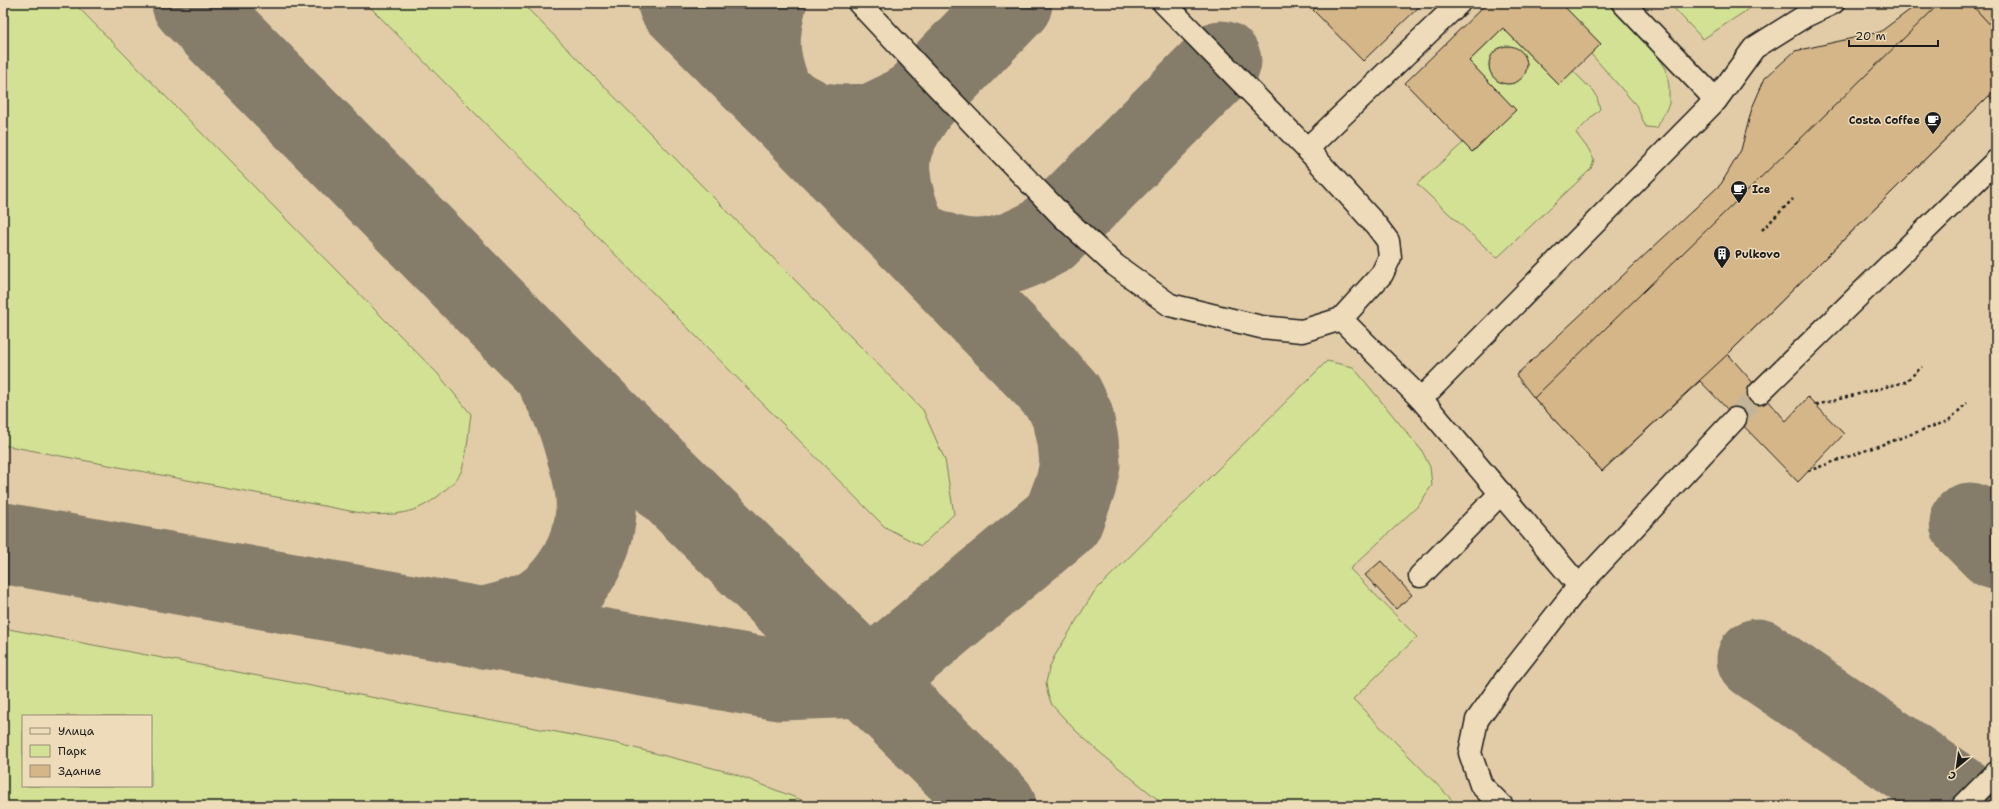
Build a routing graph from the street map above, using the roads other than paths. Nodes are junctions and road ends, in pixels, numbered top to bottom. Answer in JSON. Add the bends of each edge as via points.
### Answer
{"nodes":[{"id":1,"x":859,"y":3,"type":"edge"},
{"id":2,"x":1164,"y":3,"type":"edge"},
{"id":3,"x":1459,"y":3,"type":"edge"},
{"id":4,"x":1623,"y":3,"type":"edge"},
{"id":5,"x":1833,"y":3,"type":"edge"},
{"id":6,"x":1716,"y":100,"type":"junction"},
{"id":7,"x":1308,"y":149,"type":"junction"},
{"id":8,"x":1996,"y":161,"type":"edge"},
{"id":9,"x":1341,"y":319,"type":"junction"},
{"id":10,"x":1760,"y":393,"type":"tunnel mouth"},
{"id":11,"x":1421,"y":399,"type":"junction"},
{"id":12,"x":1735,"y":419,"type":"tunnel mouth"},
{"id":13,"x":1501,"y":493,"type":"junction"},
{"id":14,"x":1420,"y":576,"type":"dead end"},
{"id":15,"x":1579,"y":586,"type":"junction"},
{"id":16,"x":1996,"y":774,"type":"edge"},
{"id":17,"x":1502,"y":806,"type":"edge"},
{"id":18,"x":1963,"y":806,"type":"edge"}],
"edges":[{"from":1,"to":9,"type":"lane","via":[[1064,218],[1115,265],[1170,305],[1261,327],[1302,331]]},
{"from":2,"to":7,"type":"lane"},
{"from":3,"to":7,"type":"lane"},
{"from":4,"to":6,"type":"lane"},
{"from":5,"to":6,"type":"lane","via":[[1805,16],[1754,48]]},
{"from":6,"to":11,"type":"lane"},
{"from":7,"to":9,"type":"lane","via":[[1388,241],[1390,257],[1382,274]]},
{"from":8,"to":10,"type":"lane"},
{"from":9,"to":11,"type":"lane"},
{"from":11,"to":13,"type":"lane"},
{"from":12,"to":15,"type":"lane"},
{"from":13,"to":14,"type":"lane"},
{"from":13,"to":15,"type":"lane"},
{"from":15,"to":17,"type":"lane","via":[[1506,679],[1478,720],[1470,753],[1481,785]]},
{"from":16,"to":18,"type":"lane"}]}
